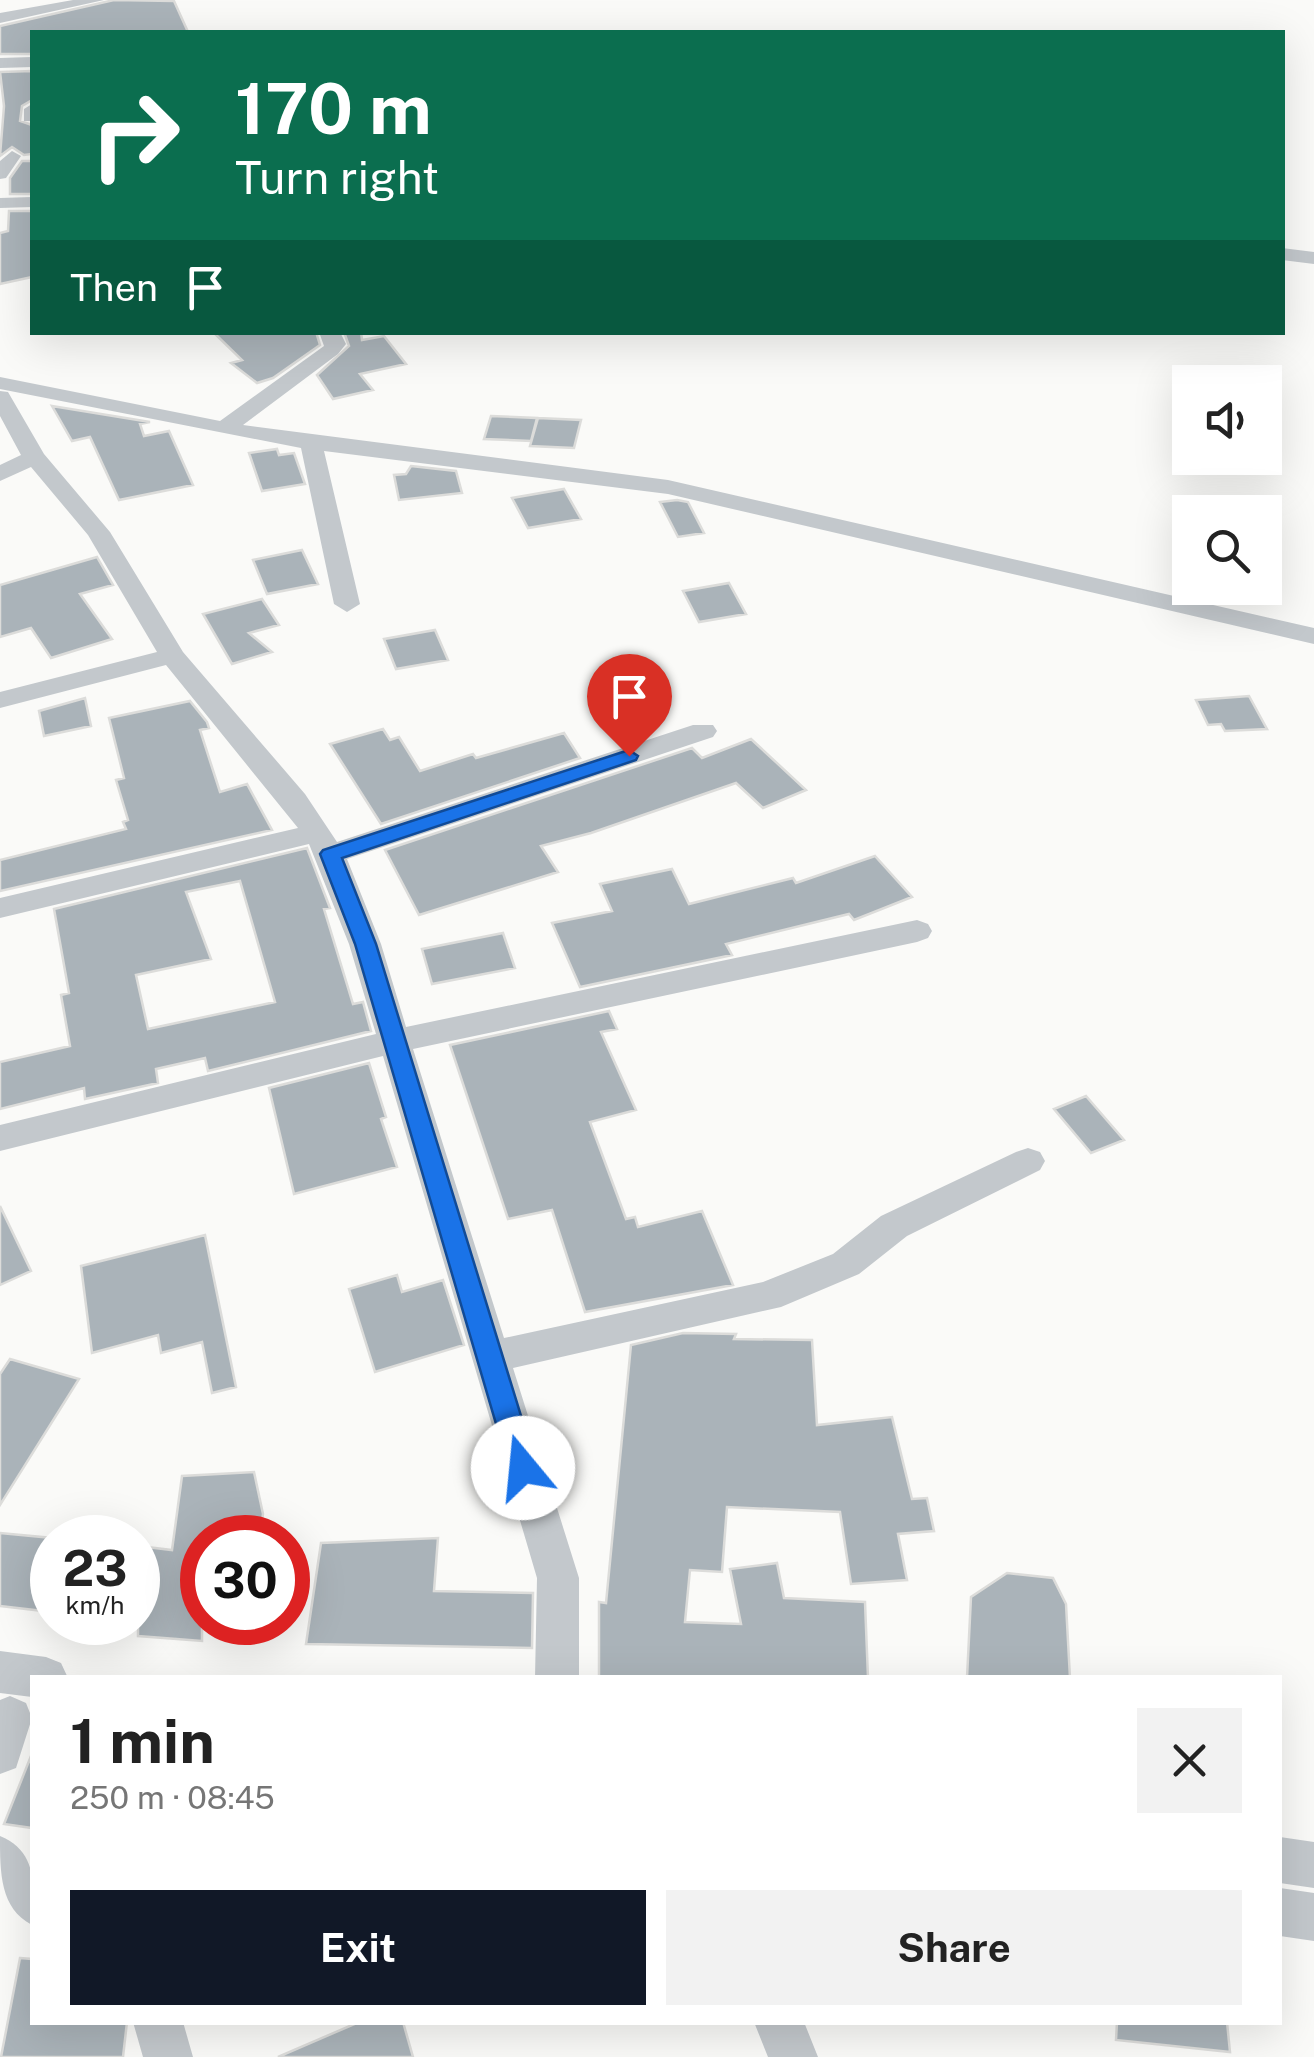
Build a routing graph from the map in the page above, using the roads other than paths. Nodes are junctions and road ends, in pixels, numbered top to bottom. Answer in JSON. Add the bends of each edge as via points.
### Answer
{"nodes":[{"id":1,"x":97,"y":0,"type":"edge"},
{"id":2,"x":0,"y":18,"type":"edge"},
{"id":3,"x":30,"y":62,"type":"edge"},
{"id":4,"x":0,"y":64,"type":"edge"},
{"id":5,"x":12,"y":156,"type":"dead end"},
{"id":6,"x":0,"y":174,"type":"edge"},
{"id":7,"x":30,"y":202,"type":"edge"},
{"id":8,"x":0,"y":203,"type":"edge"},
{"id":9,"x":1285,"y":254,"type":"edge"},
{"id":10,"x":1314,"y":258,"type":"edge"},
{"id":11,"x":333,"y":338,"type":"edge"},
{"id":12,"x":0,"y":383,"type":"edge"},
{"id":13,"x":4,"y":413,"type":"edge"},
{"id":14,"x":224,"y":428,"type":"junction"},
{"id":15,"x":310,"y":443,"type":"junction"},
{"id":16,"x":34,"y":457,"type":"junction"},
{"id":17,"x":0,"y":474,"type":"edge"},
{"id":18,"x":348,"y":604,"type":"dead end"},
{"id":19,"x":1314,"y":636,"type":"edge"},
{"id":20,"x":172,"y":656,"type":"junction"},
{"id":21,"x":0,"y":700,"type":"edge"},
{"id":22,"x":703,"y":731,"type":"dead end"},
{"id":23,"x":323,"y":844,"type":"junction"},
{"id":24,"x":0,"y":908,"type":"edge"},
{"id":25,"x":917,"y":931,"type":"dead end"},
{"id":26,"x":394,"y":1041,"type":"junction"},
{"id":27,"x":0,"y":1138,"type":"edge"},
{"id":28,"x":1028,"y":1161,"type":"dead end"},
{"id":29,"x":488,"y":1358,"type":"junction"},
{"id":30,"x":0,"y":1672,"type":"edge"},
{"id":31,"x":557,"y":1675,"type":"edge"},
{"id":32,"x":30,"y":1676,"type":"edge"},
{"id":33,"x":0,"y":1859,"type":"edge"},
{"id":34,"x":1282,"y":1860,"type":"edge"},
{"id":35,"x":1314,"y":1865,"type":"edge"},
{"id":36,"x":30,"y":1898,"type":"edge"},
{"id":37,"x":1282,"y":1912,"type":"edge"},
{"id":38,"x":1314,"y":1917,"type":"edge"},
{"id":39,"x":159,"y":2025,"type":"edge"},
{"id":40,"x":168,"y":2057,"type":"edge"}],
"edges":[{"from":1,"to":2,"type":"street"},
{"from":3,"to":4,"type":"street"},
{"from":5,"to":6,"type":"street"},
{"from":7,"to":8,"type":"street"},
{"from":9,"to":10,"type":"street"},
{"from":11,"to":14,"type":"street"},
{"from":12,"to":14,"type":"street"},
{"from":13,"to":16,"type":"street"},
{"from":14,"to":15,"type":"street"},
{"from":15,"to":18,"type":"street"},
{"from":15,"to":19,"type":"street","via":[[668,487]]},
{"from":16,"to":17,"type":"street"},
{"from":16,"to":20,"type":"street","via":[[98,532]]},
{"from":20,"to":21,"type":"street"},
{"from":20,"to":23,"type":"street","via":[[296,800]]},
{"from":22,"to":23,"type":"street"},
{"from":23,"to":24,"type":"street"},
{"from":23,"to":26,"type":"street","via":[[366,944]]},
{"from":25,"to":26,"type":"street"},
{"from":26,"to":27,"type":"street"},
{"from":26,"to":29,"type":"street"},
{"from":28,"to":29,"type":"street","via":[[894,1226],[846,1264],[768,1296]]},
{"from":29,"to":31,"type":"street","via":[[558,1578]]},
{"from":30,"to":32,"type":"street"},
{"from":33,"to":36,"type":"street"},
{"from":34,"to":35,"type":"street"},
{"from":37,"to":38,"type":"street"},
{"from":39,"to":40,"type":"street"}]}
